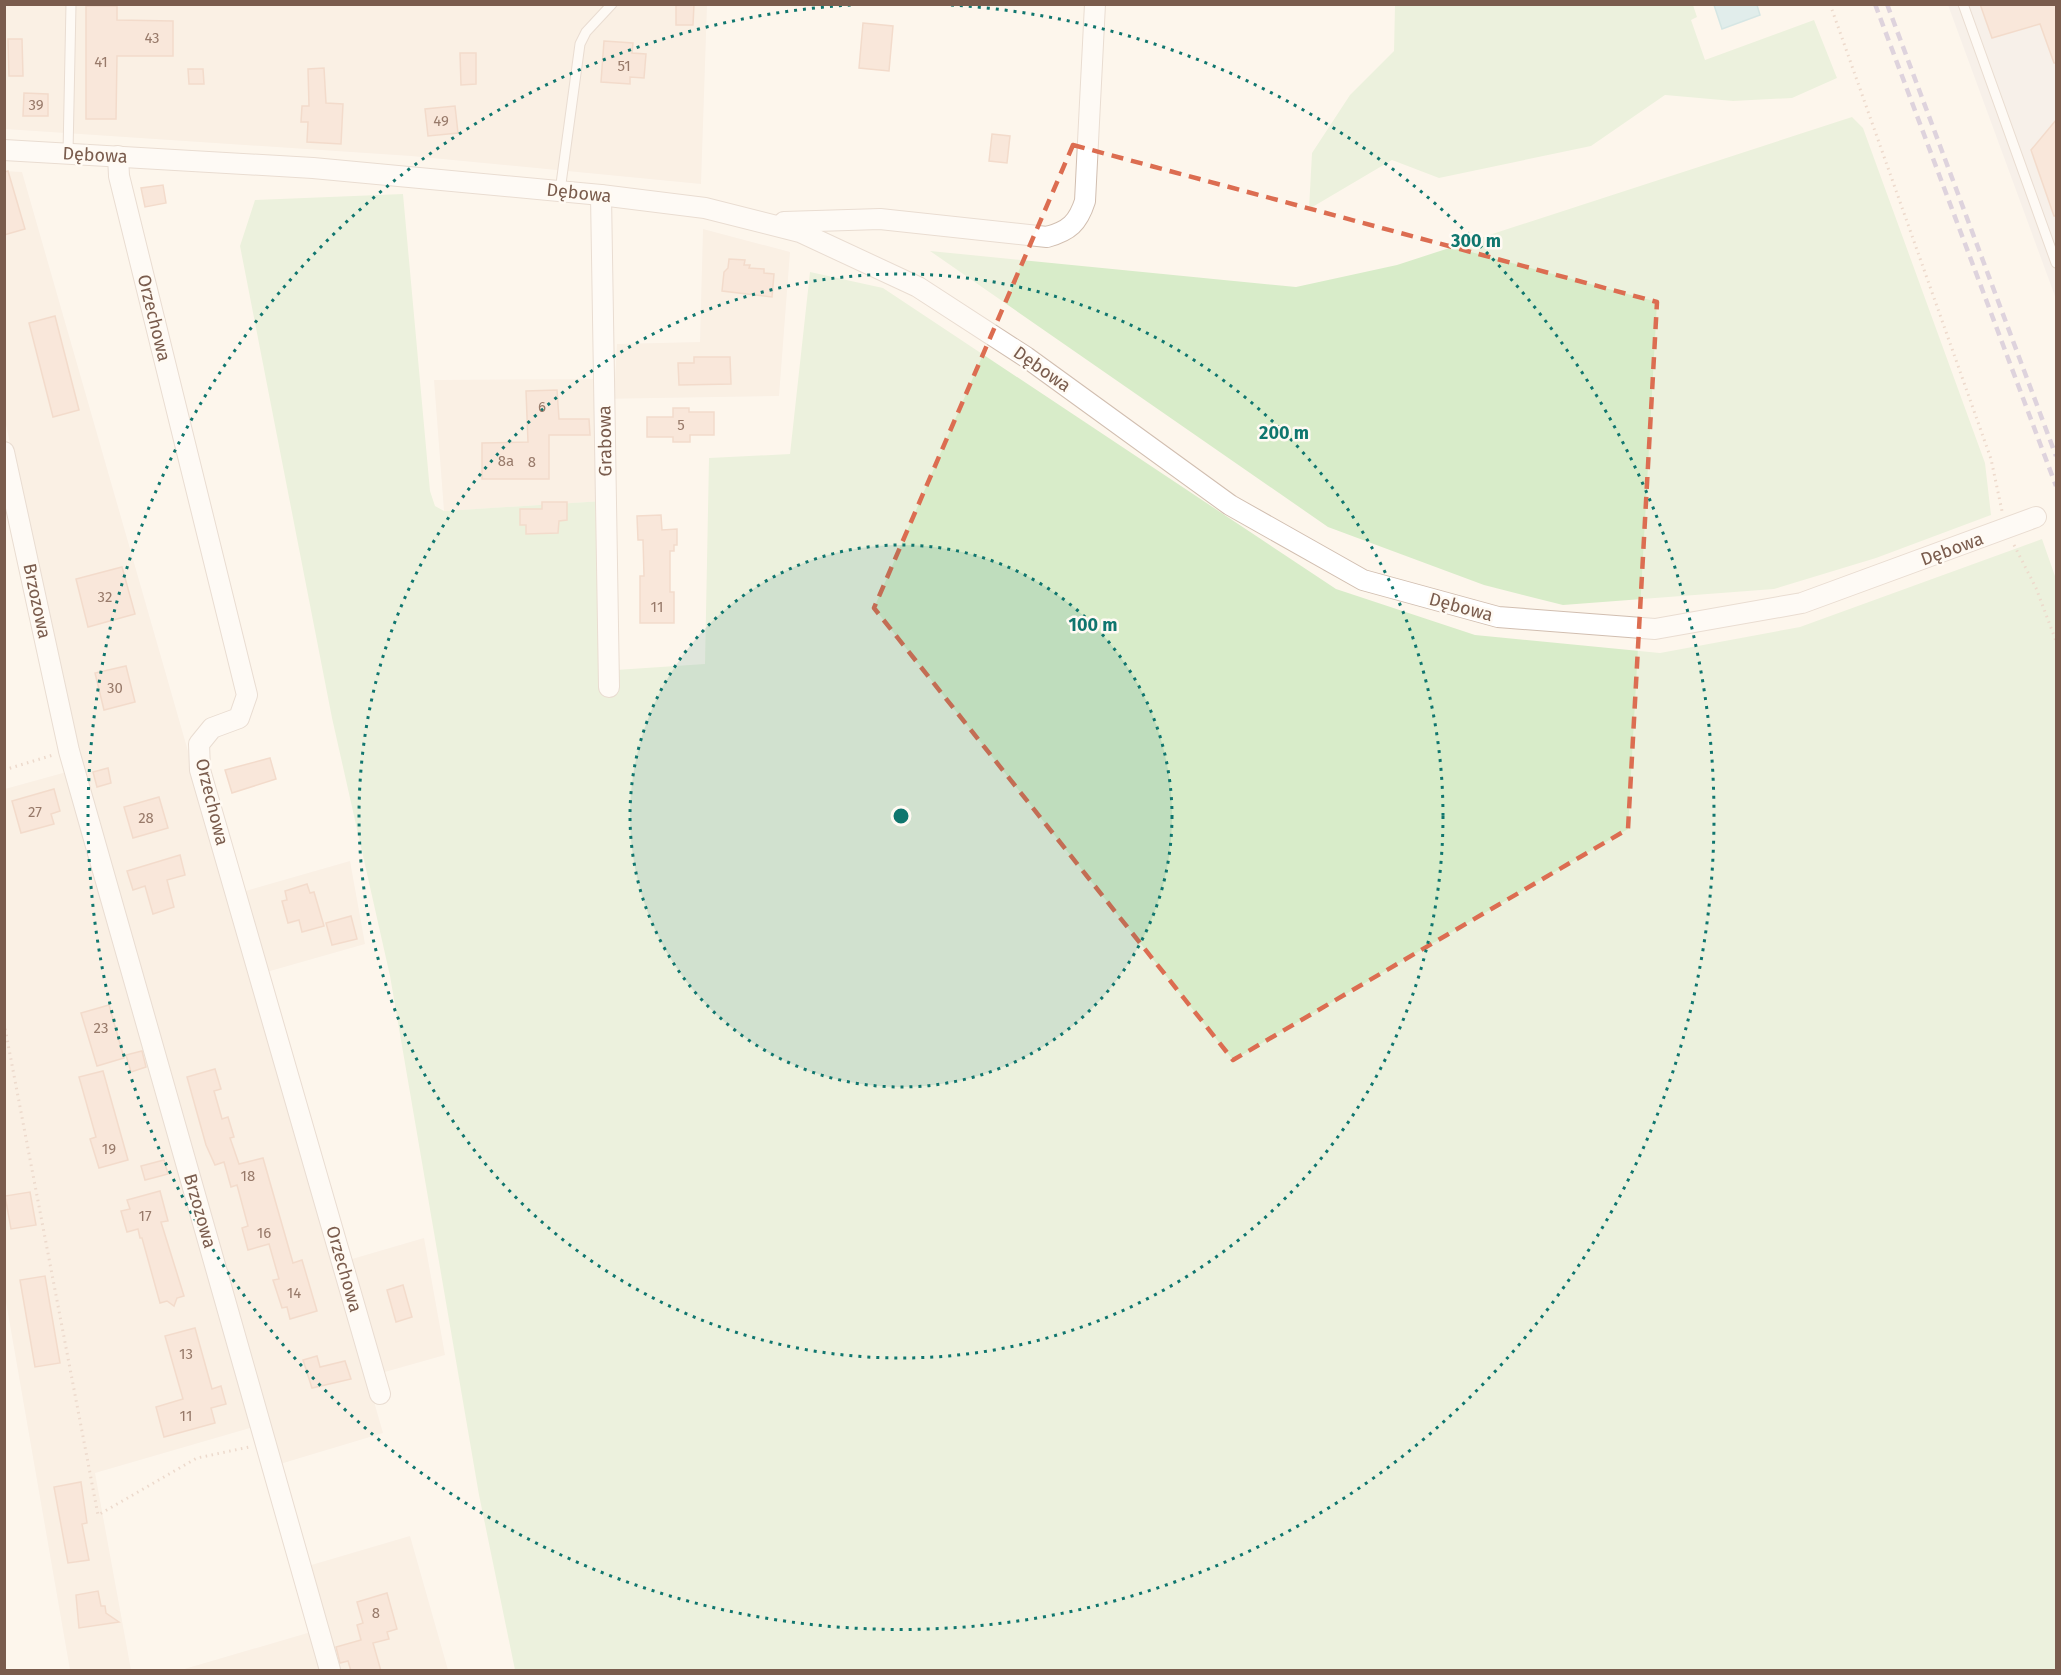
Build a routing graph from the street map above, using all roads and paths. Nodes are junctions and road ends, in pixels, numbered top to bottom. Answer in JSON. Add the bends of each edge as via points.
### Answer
{"nodes":[{"id":1,"x":71,"y":4,"type":"edge"},
{"id":2,"x":612,"y":4,"type":"edge"},
{"id":3,"x":1095,"y":4,"type":"edge"},
{"id":4,"x":1830,"y":4,"type":"edge"},
{"id":5,"x":1963,"y":4,"type":"edge"},
{"id":6,"x":4,"y":150,"type":"edge"},
{"id":7,"x":68,"y":153,"type":"junction"},
{"id":8,"x":118,"y":156,"type":"junction"},
{"id":9,"x":560,"y":191,"type":"junction"},
{"id":10,"x":601,"y":195,"type":"junction"},
{"id":11,"x":763,"y":223,"type":"junction"},
{"id":12,"x":2056,"y":263,"type":"edge"},
{"id":13,"x":4,"y":452,"type":"edge"},
{"id":14,"x":2037,"y":517,"type":"dead end"},
{"id":15,"x":2005,"y":529,"type":"junction"},
{"id":16,"x":2056,"y":640,"type":"edge"},
{"id":17,"x":609,"y":687,"type":"dead end"},
{"id":18,"x":69,"y":751,"type":"junction"},
{"id":19,"x":4,"y":770,"type":"edge"},
{"id":20,"x":4,"y":1023,"type":"edge"},
{"id":21,"x":380,"y":1394,"type":"dead end"},
{"id":22,"x":266,"y":1445,"type":"junction"},
{"id":23,"x":330,"y":1671,"type":"edge"}],
"edges":[{"from":1,"to":7,"type":"lane"},
{"from":2,"to":9,"type":"lane","via":[[580,44]]},
{"from":3,"to":11,"type":"street","via":[[1085,201],[1079,220],[1064,232],[1047,237],[880,219]]},
{"from":4,"to":15,"type":"path","via":[[1991,459]]},
{"from":5,"to":12,"type":"lane"},
{"from":6,"to":7,"type":"street","name":"Dębowa"},
{"from":7,"to":8,"type":"street","name":"Dębowa"},
{"from":8,"to":9,"type":"street","name":"Dębowa","via":[[313,168]]},
{"from":8,"to":21,"type":"street","name":"Orzechowa","via":[[119,176],[247,695],[239,718],[212,728],[199,744],[200,770]]},
{"from":9,"to":10,"type":"street","name":"Dębowa"},
{"from":10,"to":11,"type":"street","name":"Dębowa","via":[[705,208]]},
{"from":10,"to":17,"type":"street","name":"Grabowa"},
{"from":11,"to":15,"type":"street","name":"Dębowa","via":[[800,232],[918,287],[1026,357],[1230,505],[1363,580],[1498,617],[1655,629],[1802,603]]},
{"from":13,"to":18,"type":"street","name":"Brzozowa"},
{"from":14,"to":15,"type":"street","name":"Dębowa"},
{"from":15,"to":16,"type":"path","via":[[2036,588]]},
{"from":18,"to":19,"type":"path"},
{"from":18,"to":22,"type":"street","name":"Brzozowa"},
{"from":20,"to":22,"type":"path","via":[[98,1515],[197,1458]]},
{"from":22,"to":23,"type":"street","name":"Brzozowa"}]}
